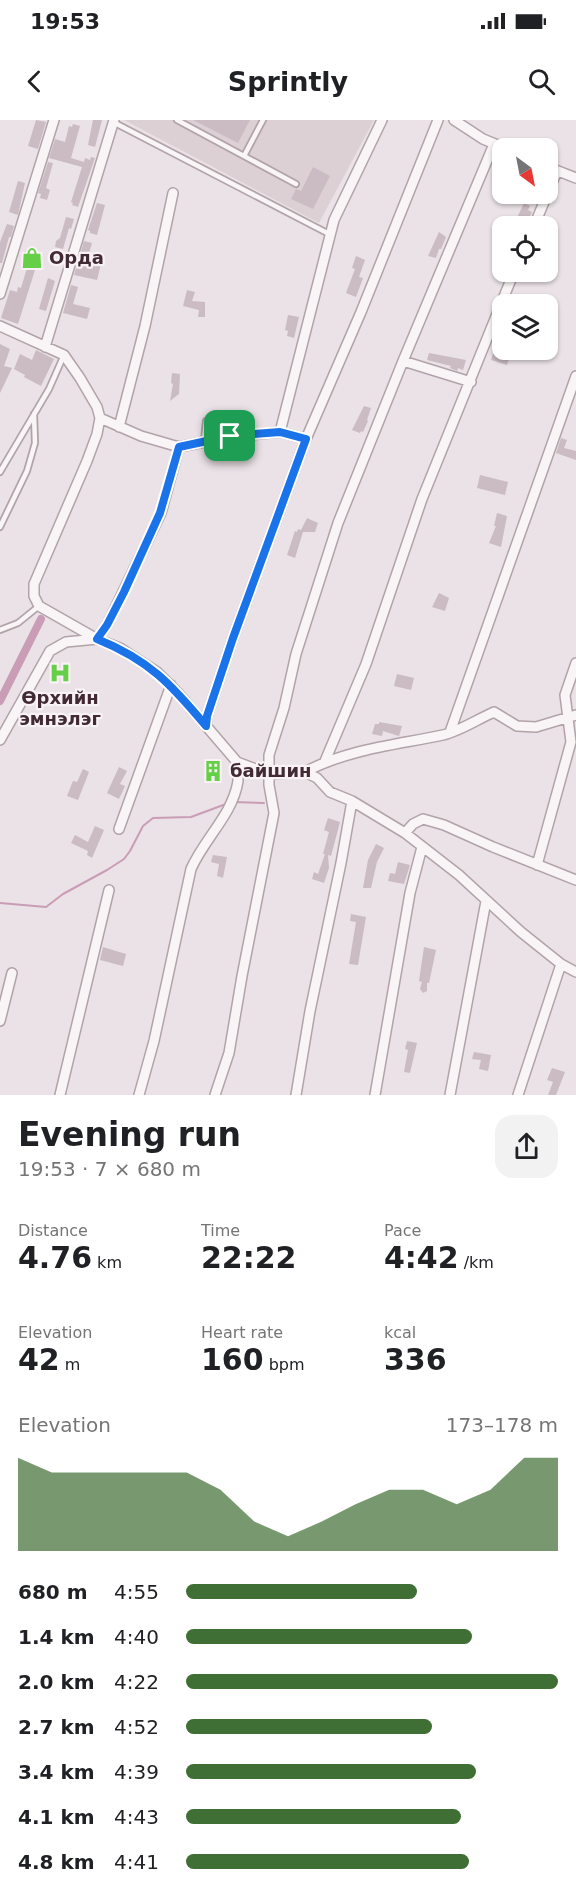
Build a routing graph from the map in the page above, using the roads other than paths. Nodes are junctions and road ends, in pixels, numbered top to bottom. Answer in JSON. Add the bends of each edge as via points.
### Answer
{"nodes":[{"id":1,"x":54,"y":120,"type":"edge"},
{"id":2,"x":177,"y":120,"type":"edge"},
{"id":3,"x":263,"y":120,"type":"edge"},
{"id":4,"x":382,"y":120,"type":"edge"},
{"id":5,"x":438,"y":120,"type":"edge"},
{"id":6,"x":454,"y":120,"type":"edge"},
{"id":7,"x":114,"y":121,"type":"edge"},
{"id":8,"x":185,"y":122,"type":"edge"},
{"id":9,"x":492,"y":143,"type":"edge"},
{"id":10,"x":492,"y":149,"type":"edge"},
{"id":11,"x":244,"y":156,"type":"junction"},
{"id":12,"x":558,"y":171,"type":"edge"},
{"id":13,"x":576,"y":178,"type":"edge"},
{"id":14,"x":296,"y":184,"type":"dead end"},
{"id":15,"x":173,"y":192,"type":"dead end"},
{"id":16,"x":331,"y":235,"type":"junction"},
{"id":17,"x":510,"y":282,"type":"edge"},
{"id":18,"x":0,"y":294,"type":"edge"},
{"id":19,"x":0,"y":326,"type":"edge"},
{"id":20,"x":45,"y":347,"type":"junction"},
{"id":21,"x":64,"y":355,"type":"junction"},
{"id":22,"x":403,"y":361,"type":"junction"},
{"id":23,"x":576,"y":376,"type":"edge"},
{"id":24,"x":471,"y":382,"type":"junction"},
{"id":25,"x":34,"y":414,"type":"junction"},
{"id":26,"x":100,"y":418,"type":"junction"},
{"id":27,"x":207,"y":421,"type":"dead end"},
{"id":28,"x":119,"y":427,"type":"junction"},
{"id":29,"x":280,"y":432,"type":"junction"},
{"id":30,"x":306,"y":439,"type":"junction"},
{"id":31,"x":204,"y":441,"type":"junction"},
{"id":32,"x":179,"y":447,"type":"junction"},
{"id":33,"x":0,"y":472,"type":"edge"},
{"id":34,"x":0,"y":527,"type":"edge"},
{"id":35,"x":39,"y":606,"type":"junction"},
{"id":36,"x":0,"y":630,"type":"edge"},
{"id":37,"x":97,"y":639,"type":"junction"},
{"id":38,"x":576,"y":663,"type":"edge"},
{"id":39,"x":171,"y":685,"type":"junction"},
{"id":40,"x":572,"y":716,"type":"edge"},
{"id":41,"x":206,"y":726,"type":"junction"},
{"id":42,"x":450,"y":732,"type":"junction"},
{"id":43,"x":0,"y":740,"type":"edge"},
{"id":44,"x":325,"y":761,"type":"junction"},
{"id":45,"x":237,"y":762,"type":"junction"},
{"id":46,"x":305,"y":772,"type":"junction"},
{"id":47,"x":268,"y":774,"type":"junction"},
{"id":48,"x":352,"y":801,"type":"junction"},
{"id":49,"x":119,"y":829,"type":"dead end"},
{"id":50,"x":405,"y":833,"type":"junction"},
{"id":51,"x":422,"y":847,"type":"junction"},
{"id":52,"x":537,"y":865,"type":"junction"},
{"id":53,"x":576,"y":880,"type":"edge"},
{"id":54,"x":109,"y":890,"type":"dead end"},
{"id":55,"x":486,"y":901,"type":"junction"},
{"id":56,"x":561,"y":964,"type":"junction"},
{"id":57,"x":576,"y":972,"type":"edge"},
{"id":58,"x":12,"y":973,"type":"dead end"},
{"id":59,"x":0,"y":1021,"type":"edge"},
{"id":60,"x":60,"y":1095,"type":"edge"},
{"id":61,"x":139,"y":1095,"type":"edge"},
{"id":62,"x":215,"y":1095,"type":"edge"},
{"id":63,"x":296,"y":1095,"type":"edge"},
{"id":64,"x":375,"y":1095,"type":"edge"},
{"id":65,"x":450,"y":1095,"type":"edge"},
{"id":66,"x":518,"y":1095,"type":"edge"}],
"edges":[{"from":1,"to":18,"type":"street"},
{"from":2,"to":8,"type":"lane"},
{"from":3,"to":11,"type":"lane"},
{"from":4,"to":16,"type":"street","via":[[334,220]]},
{"from":5,"to":30,"type":"street"},
{"from":6,"to":9,"type":"street"},
{"from":7,"to":16,"type":"lane"},
{"from":7,"to":20,"type":"street"},
{"from":8,"to":11,"type":"lane"},
{"from":10,"to":22,"type":"street"},
{"from":11,"to":14,"type":"lane"},
{"from":12,"to":13,"type":"street"},
{"from":15,"to":28,"type":"street"},
{"from":16,"to":29,"type":"street"},
{"from":17,"to":24,"type":"street"},
{"from":19,"to":20,"type":"street"},
{"from":20,"to":21,"type":"street"},
{"from":21,"to":25,"type":"lane"},
{"from":21,"to":26,"type":"street"},
{"from":22,"to":24,"type":"street"},
{"from":22,"to":47,"type":"street","via":[[326,557],[269,755]]},
{"from":23,"to":42,"type":"street"},
{"from":24,"to":44,"type":"street","via":[[422,499],[366,664]]},
{"from":25,"to":33,"type":"lane"},
{"from":25,"to":34,"type":"lane","via":[[35,442],[27,471]]},
{"from":26,"to":28,"type":"street"},
{"from":26,"to":35,"type":"street","via":[[87,461],[34,584]]},
{"from":27,"to":31,"type":"lane"},
{"from":28,"to":32,"type":"street"},
{"from":29,"to":30,"type":"street"},
{"from":29,"to":31,"type":"street"},
{"from":30,"to":41,"type":"street","via":[[233,638]]},
{"from":31,"to":32,"type":"street"},
{"from":32,"to":37,"type":"street","via":[[160,513],[124,592]]},
{"from":35,"to":36,"type":"lane","via":[[18,623]]},
{"from":35,"to":37,"type":"street"},
{"from":37,"to":39,"type":"street","via":[[120,648]]},
{"from":37,"to":43,"type":"street","via":[[66,642],[50,651]]},
{"from":38,"to":40,"type":"street","via":[[565,695]]},
{"from":39,"to":41,"type":"street"},
{"from":39,"to":49,"type":"street"},
{"from":40,"to":42,"type":"street","via":[[536,727],[517,726],[494,712]]},
{"from":40,"to":52,"type":"street","via":[[571,742]]},
{"from":41,"to":45,"type":"street"},
{"from":42,"to":44,"type":"street"},
{"from":44,"to":46,"type":"street"},
{"from":45,"to":47,"type":"street"},
{"from":45,"to":61,"type":"street","via":[[238,782],[231,803],[191,868]]},
{"from":46,"to":47,"type":"street"},
{"from":46,"to":48,"type":"street","via":[[330,792]]},
{"from":47,"to":62,"type":"street","via":[[274,813],[229,1053]]},
{"from":48,"to":50,"type":"street"},
{"from":48,"to":63,"type":"street"},
{"from":50,"to":51,"type":"street"},
{"from":50,"to":52,"type":"street","via":[[423,819]]},
{"from":51,"to":55,"type":"street"},
{"from":51,"to":64,"type":"street","via":[[410,893]]},
{"from":52,"to":53,"type":"street"},
{"from":54,"to":60,"type":"street"},
{"from":55,"to":56,"type":"street"},
{"from":55,"to":65,"type":"street"},
{"from":56,"to":57,"type":"street"},
{"from":56,"to":66,"type":"street"},
{"from":58,"to":59,"type":"street"}]}
